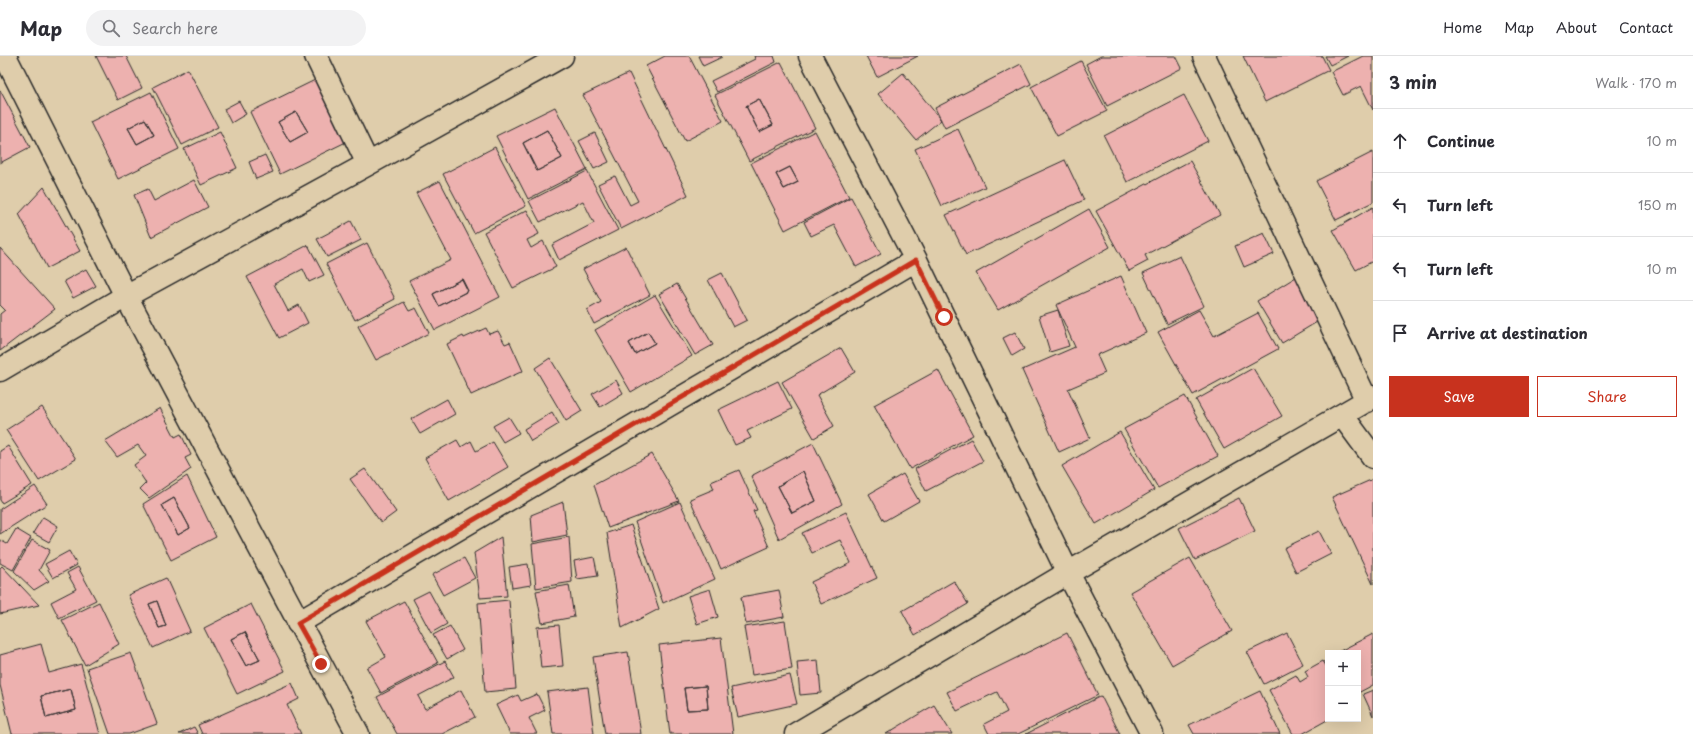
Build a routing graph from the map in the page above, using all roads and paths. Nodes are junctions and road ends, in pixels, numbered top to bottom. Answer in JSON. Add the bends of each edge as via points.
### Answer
{"nodes":[{"id":1,"x":5,"y":56,"type":"edge"},
{"id":2,"x":316,"y":56,"type":"edge"},
{"id":3,"x":562,"y":56,"type":"edge"},
{"id":4,"x":810,"y":56,"type":"edge"},
{"id":5,"x":1204,"y":56,"type":"edge"},
{"id":6,"x":368,"y":164,"type":"junction"},
{"id":7,"x":916,"y":260,"type":"junction"},
{"id":8,"x":126,"y":296,"type":"junction"},
{"id":9,"x":0,"y":370,"type":"edge"},
{"id":10,"x":1370,"y":399,"type":"edge"},
{"id":11,"x":1342,"y":415,"type":"junction"},
{"id":12,"x":1373,"y":458,"type":"edge"},
{"id":13,"x":1068,"y":573,"type":"junction"},
{"id":14,"x":298,"y":623,"type":"junction"},
{"id":15,"x":358,"y":734,"type":"edge"},
{"id":16,"x":796,"y":734,"type":"edge"},
{"id":17,"x":1152,"y":734,"type":"edge"}],
"edges":[{"from":1,"to":8,"type":"street"},
{"from":2,"to":6,"type":"street"},
{"from":3,"to":6,"type":"street"},
{"from":4,"to":7,"type":"street"},
{"from":5,"to":10,"type":"street"},
{"from":6,"to":8,"type":"street"},
{"from":7,"to":13,"type":"street"},
{"from":7,"to":14,"type":"street"},
{"from":8,"to":9,"type":"street"},
{"from":8,"to":14,"type":"street"},
{"from":10,"to":11,"type":"street"},
{"from":11,"to":12,"type":"street"},
{"from":11,"to":13,"type":"street"},
{"from":13,"to":16,"type":"street"},
{"from":13,"to":17,"type":"street"},
{"from":14,"to":15,"type":"street"}]}
